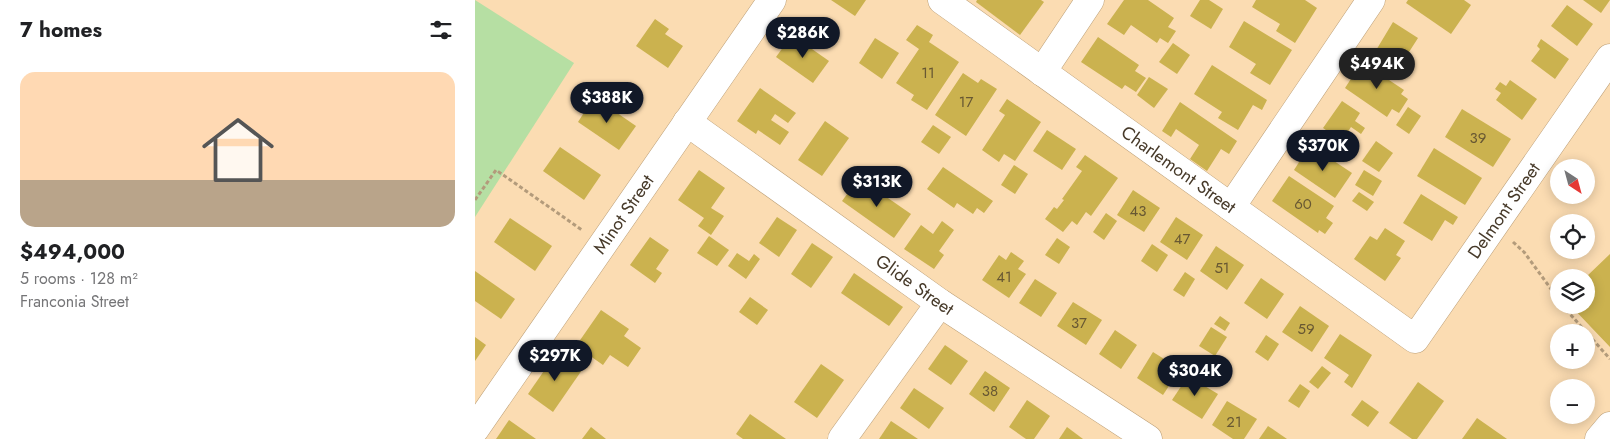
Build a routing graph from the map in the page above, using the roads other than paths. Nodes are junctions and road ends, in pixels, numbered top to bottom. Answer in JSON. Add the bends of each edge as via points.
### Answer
{"nodes":[{"id":1,"x":772,"y":0,"type":"edge"},
{"id":2,"x":942,"y":0,"type":"edge"},
{"id":3,"x":1090,"y":0,"type":"edge"},
{"id":4,"x":1371,"y":0,"type":"edge"},
{"id":5,"x":1610,"y":58,"type":"edge"},
{"id":6,"x":1042,"y":72,"type":"junction"},
{"id":7,"x":687,"y":122,"type":"junction"},
{"id":8,"x":1231,"y":207,"type":"junction"},
{"id":9,"x":940,"y":303,"type":"junction"},
{"id":10,"x":1415,"y":339,"type":"joint"},
{"id":11,"x":1610,"y":426,"type":"edge"},
{"id":12,"x":475,"y":429,"type":"edge"},
{"id":13,"x":842,"y":439,"type":"edge"},
{"id":14,"x":1148,"y":439,"type":"edge"},
{"id":15,"x":1599,"y":439,"type":"edge"}],
"edges":[{"from":1,"to":7,"type":"street","name":"Minot Street"},
{"from":2,"to":6,"type":"street","name":"Charlemont Street"},
{"from":3,"to":6,"type":"street"},
{"from":4,"to":8,"type":"street"},
{"from":5,"to":10,"type":"street","name":"Delmont Street"},
{"from":6,"to":8,"type":"street","name":"Charlemont Street"},
{"from":7,"to":9,"type":"street","name":"Glide Street"},
{"from":7,"to":12,"type":"street","name":"Minot Street"},
{"from":8,"to":10,"type":"street","name":"Charlemont Street"},
{"from":9,"to":13,"type":"street"},
{"from":9,"to":14,"type":"street","name":"Glide Street"},
{"from":11,"to":15,"type":"street"}]}
